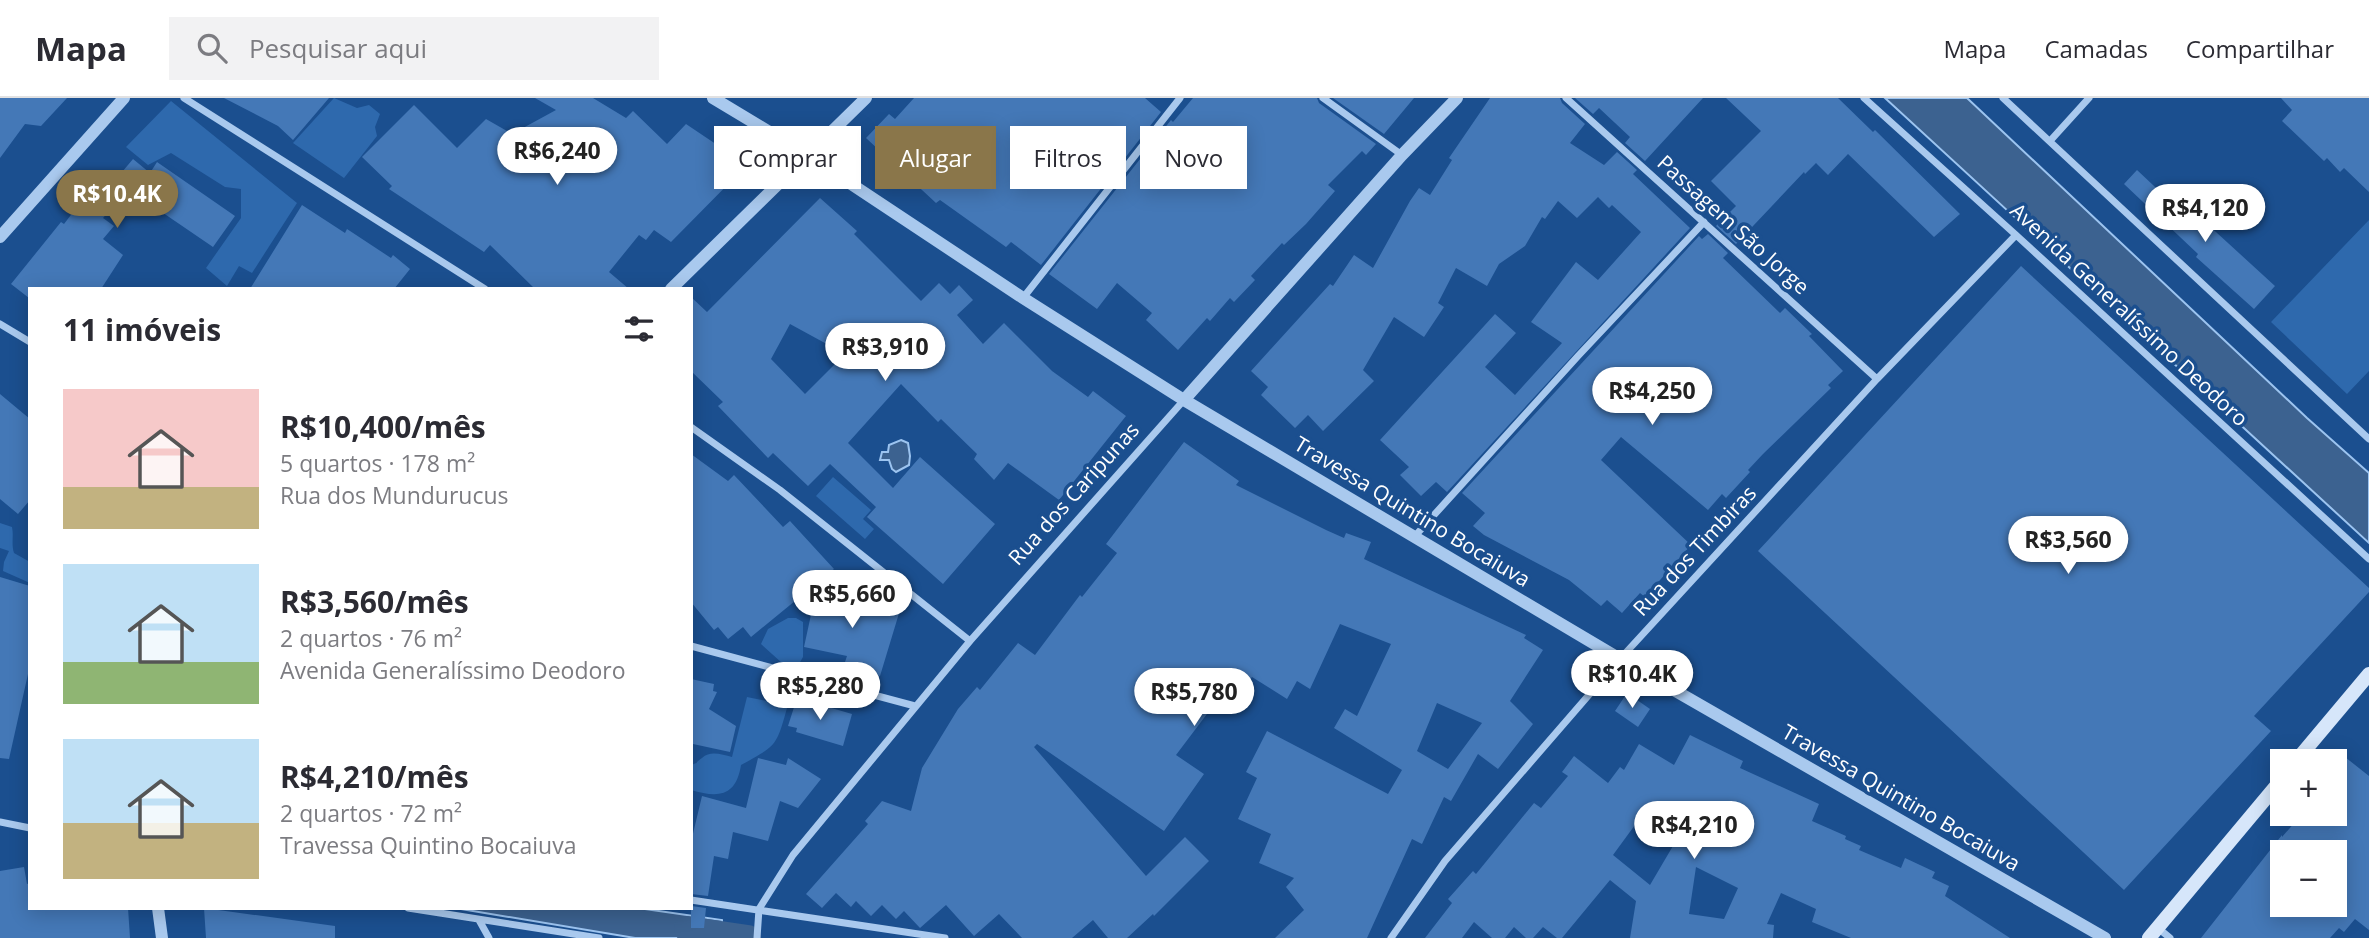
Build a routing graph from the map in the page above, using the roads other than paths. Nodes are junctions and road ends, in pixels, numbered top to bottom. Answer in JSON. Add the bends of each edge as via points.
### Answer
{"nodes":[{"id":1,"x":124,"y":98,"type":"edge"},
{"id":2,"x":184,"y":98,"type":"edge"},
{"id":3,"x":713,"y":98,"type":"edge"},
{"id":4,"x":866,"y":98,"type":"edge"},
{"id":5,"x":1180,"y":98,"type":"edge"},
{"id":6,"x":1323,"y":98,"type":"edge"},
{"id":7,"x":1457,"y":98,"type":"edge"},
{"id":8,"x":1566,"y":98,"type":"edge"},
{"id":9,"x":1864,"y":98,"type":"edge"},
{"id":10,"x":2003,"y":98,"type":"edge"},
{"id":11,"x":2089,"y":98,"type":"edge"},
{"id":12,"x":759,"y":126,"type":"edge"},
{"id":13,"x":838,"y":126,"type":"edge"},
{"id":14,"x":2050,"y":141,"type":"junction"},
{"id":15,"x":1402,"y":155,"type":"junction"},
{"id":16,"x":774,"y":189,"type":"edge"},
{"id":17,"x":858,"y":189,"type":"edge"},
{"id":18,"x":1704,"y":222,"type":"junction"},
{"id":19,"x":2016,"y":235,"type":"junction"},
{"id":20,"x":0,"y":237,"type":"edge"},
{"id":21,"x":482,"y":287,"type":"edge"},
{"id":22,"x":673,"y":287,"type":"edge"},
{"id":23,"x":1023,"y":298,"type":"junction"},
{"id":24,"x":0,"y":324,"type":"edge"},
{"id":25,"x":28,"y":341,"type":"edge"},
{"id":26,"x":1877,"y":379,"type":"junction"},
{"id":27,"x":1184,"y":400,"type":"junction"},
{"id":28,"x":693,"y":428,"type":"edge"},
{"id":29,"x":2369,"y":439,"type":"edge"},
{"id":30,"x":1415,"y":536,"type":"junction"},
{"id":31,"x":2369,"y":559,"type":"edge"},
{"id":32,"x":970,"y":641,"type":"junction"},
{"id":33,"x":693,"y":647,"type":"edge"},
{"id":34,"x":1620,"y":659,"type":"junction"},
{"id":35,"x":2369,"y":674,"type":"edge"},
{"id":36,"x":915,"y":706,"type":"junction"},
{"id":37,"x":2306,"y":749,"type":"edge"},
{"id":38,"x":2270,"y":793,"type":"edge"},
{"id":39,"x":0,"y":822,"type":"edge"},
{"id":40,"x":28,"y":828,"type":"edge"},
{"id":41,"x":693,"y":900,"type":"edge"},
{"id":42,"x":759,"y":909,"type":"junction"},
{"id":43,"x":158,"y":910,"type":"edge"},
{"id":44,"x":420,"y":910,"type":"edge"},
{"id":45,"x":479,"y":920,"type":"junction"},
{"id":46,"x":2153,"y":933,"type":"edge"},
{"id":47,"x":162,"y":938,"type":"edge"},
{"id":48,"x":489,"y":938,"type":"edge"},
{"id":49,"x":599,"y":938,"type":"edge"},
{"id":50,"x":757,"y":938,"type":"edge"},
{"id":51,"x":945,"y":938,"type":"edge"},
{"id":52,"x":1391,"y":938,"type":"edge"},
{"id":53,"x":2105,"y":938,"type":"edge"},
{"id":54,"x":2170,"y":938,"type":"edge"}],
"edges":[{"from":1,"to":20,"type":"street"},
{"from":2,"to":21,"type":"street"},
{"from":3,"to":12,"type":"street","name":"Travessa Quintino Bocaiuva"},
{"from":4,"to":13,"type":"street"},
{"from":5,"to":23,"type":"street"},
{"from":6,"to":15,"type":"street"},
{"from":7,"to":15,"type":"street","name":"Rua dos Caripunas"},
{"from":8,"to":18,"type":"street","name":"Passagem São Jorge"},
{"from":9,"to":19,"type":"street","name":"Avenida Generalíssimo Deodoro"},
{"from":10,"to":14,"type":"street"},
{"from":11,"to":14,"type":"street"},
{"from":14,"to":29,"type":"street"},
{"from":15,"to":27,"type":"street","name":"Rua dos Caripunas"},
{"from":16,"to":22,"type":"street"},
{"from":17,"to":23,"type":"street","name":"Travessa Quintino Bocaiuva"},
{"from":18,"to":26,"type":"street","name":"Passagem São Jorge"},
{"from":18,"to":30,"type":"street"},
{"from":19,"to":26,"type":"street","name":"Rua dos Timbiras"},
{"from":19,"to":31,"type":"street","name":"Avenida Generalíssimo Deodoro"},
{"from":23,"to":27,"type":"street","name":"Travessa Quintino Bocaiuva"},
{"from":24,"to":25,"type":"street"},
{"from":26,"to":34,"type":"street","name":"Rua dos Timbiras"},
{"from":27,"to":30,"type":"street","name":"Travessa Quintino Bocaiuva"},
{"from":27,"to":32,"type":"street","name":"Rua dos Caripunas"},
{"from":28,"to":32,"type":"street","via":[[780,490]]},
{"from":30,"to":34,"type":"street","name":"Travessa Quintino Bocaiuva"},
{"from":32,"to":36,"type":"street","name":"Rua dos Caripunas"},
{"from":33,"to":36,"type":"street"},
{"from":34,"to":52,"type":"street","name":"Rua dos Timbiras","via":[[1445,861]]},
{"from":34,"to":53,"type":"street","name":"Travessa Quintino Bocaiuva"},
{"from":35,"to":37,"type":"main road"},
{"from":36,"to":42,"type":"street","name":"Rua dos Caripunas","via":[[793,855]]},
{"from":38,"to":46,"type":"main road"},
{"from":39,"to":40,"type":"street"},
{"from":41,"to":42,"type":"street"},
{"from":42,"to":50,"type":"street","name":"Rua dos Caripunas"},
{"from":42,"to":51,"type":"street"},
{"from":43,"to":47,"type":"street"},
{"from":44,"to":45,"type":"street"},
{"from":45,"to":48,"type":"street"},
{"from":45,"to":49,"type":"street"},
{"from":46,"to":54,"type":"street"}]}
